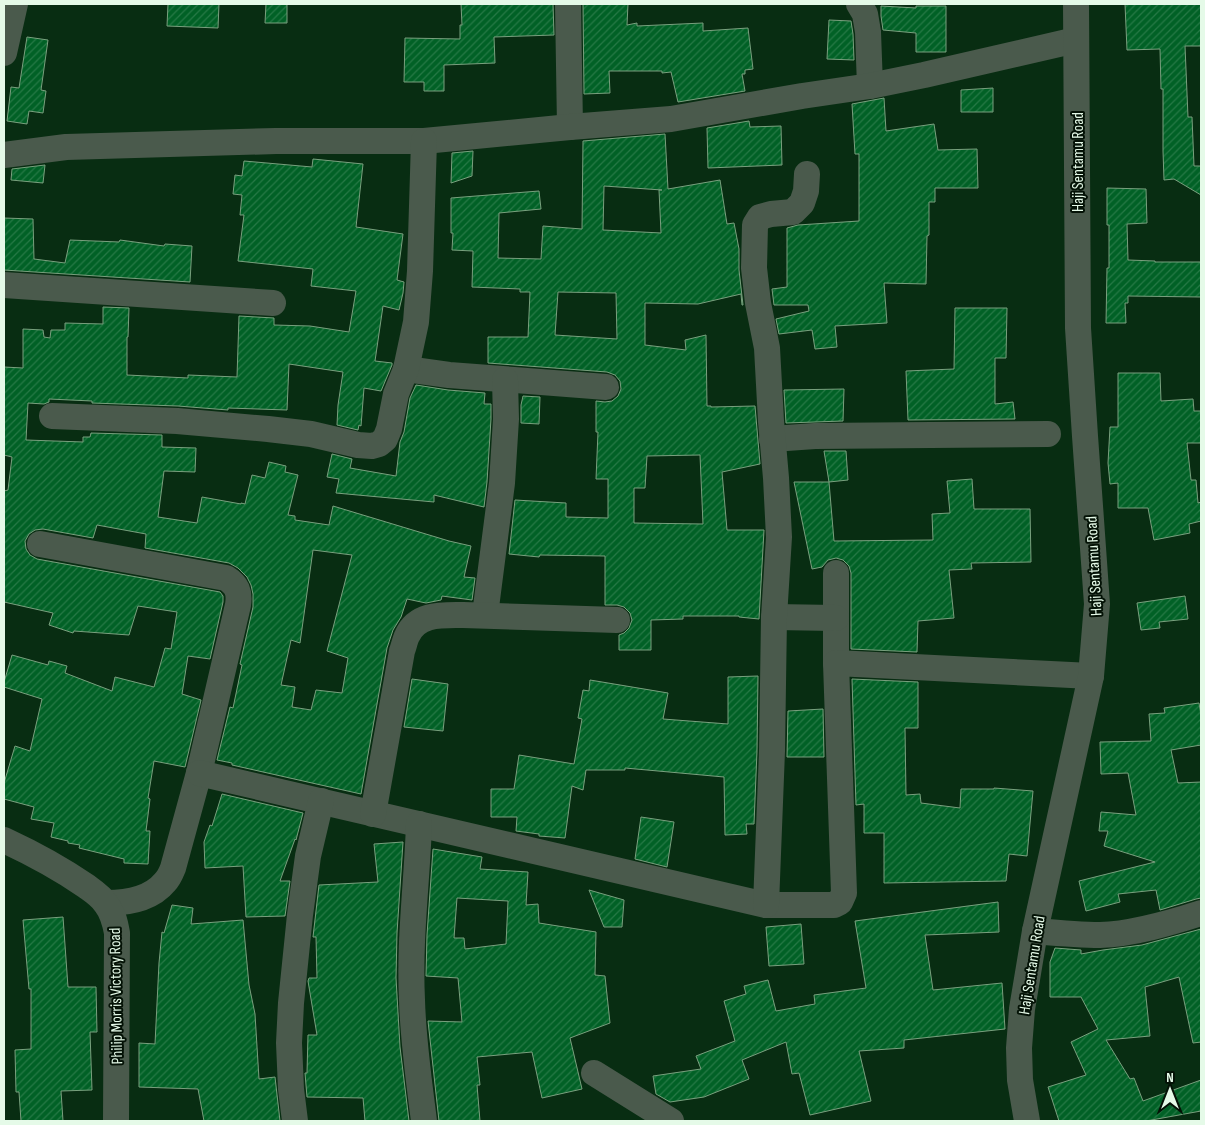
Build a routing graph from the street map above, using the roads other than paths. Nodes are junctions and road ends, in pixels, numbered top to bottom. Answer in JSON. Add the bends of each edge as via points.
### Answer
{"nodes":[{"id":1,"x":15,"y":4,"type":"edge"},
{"id":2,"x":568,"y":4,"type":"edge"},
{"id":3,"x":859,"y":4,"type":"edge"},
{"id":4,"x":1076,"y":4,"type":"edge"},
{"id":5,"x":1076,"y":40,"type":"junction"},
{"id":6,"x":4,"y":53,"type":"edge"},
{"id":7,"x":870,"y":86,"type":"junction"},
{"id":8,"x":570,"y":127,"type":"junction"},
{"id":9,"x":424,"y":141,"type":"junction"},
{"id":10,"x":4,"y":155,"type":"edge"},
{"id":11,"x":807,"y":174,"type":"dead end"},
{"id":12,"x":4,"y":285,"type":"edge"},
{"id":13,"x":273,"y":302,"type":"dead end"},
{"id":14,"x":406,"y":369,"type":"junction"},
{"id":15,"x":505,"y":380,"type":"junction"},
{"id":16,"x":606,"y":387,"type":"dead end"},
{"id":17,"x":52,"y":416,"type":"dead end"},
{"id":18,"x":1048,"y":434,"type":"dead end"},
{"id":19,"x":772,"y":439,"type":"junction"},
{"id":20,"x":40,"y":544,"type":"dead end"},
{"id":21,"x":836,"y":573,"type":"dead end"},
{"id":22,"x":485,"y":615,"type":"junction"},
{"id":23,"x":774,"y":617,"type":"junction"},
{"id":24,"x":836,"y":618,"type":"junction"},
{"id":25,"x":617,"y":620,"type":"dead end"},
{"id":26,"x":836,"y":663,"type":"junction"},
{"id":27,"x":1091,"y":676,"type":"junction"},
{"id":28,"x":199,"y":773,"type":"junction"},
{"id":29,"x":321,"y":801,"type":"junction"},
{"id":30,"x":373,"y":814,"type":"junction"},
{"id":31,"x":419,"y":824,"type":"junction"},
{"id":32,"x":4,"y":840,"type":"edge"},
{"id":33,"x":106,"y":903,"type":"junction"},
{"id":34,"x":766,"y":905,"type":"junction"},
{"id":35,"x":1201,"y":912,"type":"edge"},
{"id":36,"x":1035,"y":931,"type":"junction"},
{"id":37,"x":594,"y":1073,"type":"dead end"},
{"id":38,"x":116,"y":1121,"type":"edge"},
{"id":39,"x":295,"y":1121,"type":"edge"},
{"id":40,"x":424,"y":1121,"type":"edge"},
{"id":41,"x":671,"y":1121,"type":"edge"},
{"id":42,"x":1027,"y":1121,"type":"edge"}],
"edges":[{"from":1,"to":6,"type":"street"},
{"from":2,"to":8,"type":"street"},
{"from":3,"to":7,"type":"street","via":[[865,14],[868,32]]},
{"from":4,"to":5,"type":"street","name":"Haji Sentamu Road"},
{"from":5,"to":7,"type":"street"},
{"from":5,"to":27,"type":"street","name":"Haji Sentamu Road","via":[[1078,328],[1097,604]]},
{"from":7,"to":8,"type":"street","via":[[671,119]]},
{"from":8,"to":9,"type":"street"},
{"from":9,"to":10,"type":"street","via":[[66,147]]},
{"from":9,"to":14,"type":"street","via":[[420,280],[416,322]]},
{"from":11,"to":19,"type":"street","via":[[802,203],[793,212],[760,217],[755,225],[754,268],[767,348]]},
{"from":12,"to":13,"type":"street"},
{"from":14,"to":15,"type":"street"},
{"from":14,"to":17,"type":"street","via":[[396,394],[389,430],[385,439],[372,446],[268,429],[178,421]]},
{"from":15,"to":16,"type":"street"},
{"from":15,"to":22,"type":"street","via":[[502,483]]},
{"from":18,"to":19,"type":"street"},
{"from":19,"to":23,"type":"street","via":[[779,537]]},
{"from":20,"to":28,"type":"street","via":[[226,578],[237,587],[238,605]]},
{"from":21,"to":24,"type":"street"},
{"from":22,"to":25,"type":"street"},
{"from":22,"to":30,"type":"street","via":[[424,618],[414,624],[407,635]]},
{"from":23,"to":24,"type":"street"},
{"from":23,"to":34,"type":"street"},
{"from":24,"to":26,"type":"street"},
{"from":26,"to":27,"type":"street"},
{"from":26,"to":34,"type":"street","via":[[844,893],[840,902],[834,905]]},
{"from":27,"to":36,"type":"street","name":"Haji Sentamu Road"},
{"from":28,"to":29,"type":"street"},
{"from":28,"to":33,"type":"street","via":[[173,868],[166,882],[155,892],[138,898]]},
{"from":29,"to":30,"type":"street"},
{"from":29,"to":39,"type":"street","via":[[307,866],[291,1003],[290,1080]]},
{"from":30,"to":31,"type":"street"},
{"from":31,"to":34,"type":"street"},
{"from":31,"to":40,"type":"street","via":[[412,999]]},
{"from":32,"to":33,"type":"street","name":"Philip Morris Victory Road","via":[[76,879]]},
{"from":33,"to":38,"type":"street","name":"Philip Morris Victory Road","via":[[114,917],[117,933]]},
{"from":35,"to":36,"type":"street","via":[[1142,930],[1102,935]]},
{"from":36,"to":42,"type":"street","name":"Haji Sentamu Road","via":[[1019,1048]]},
{"from":37,"to":41,"type":"street"}]}
